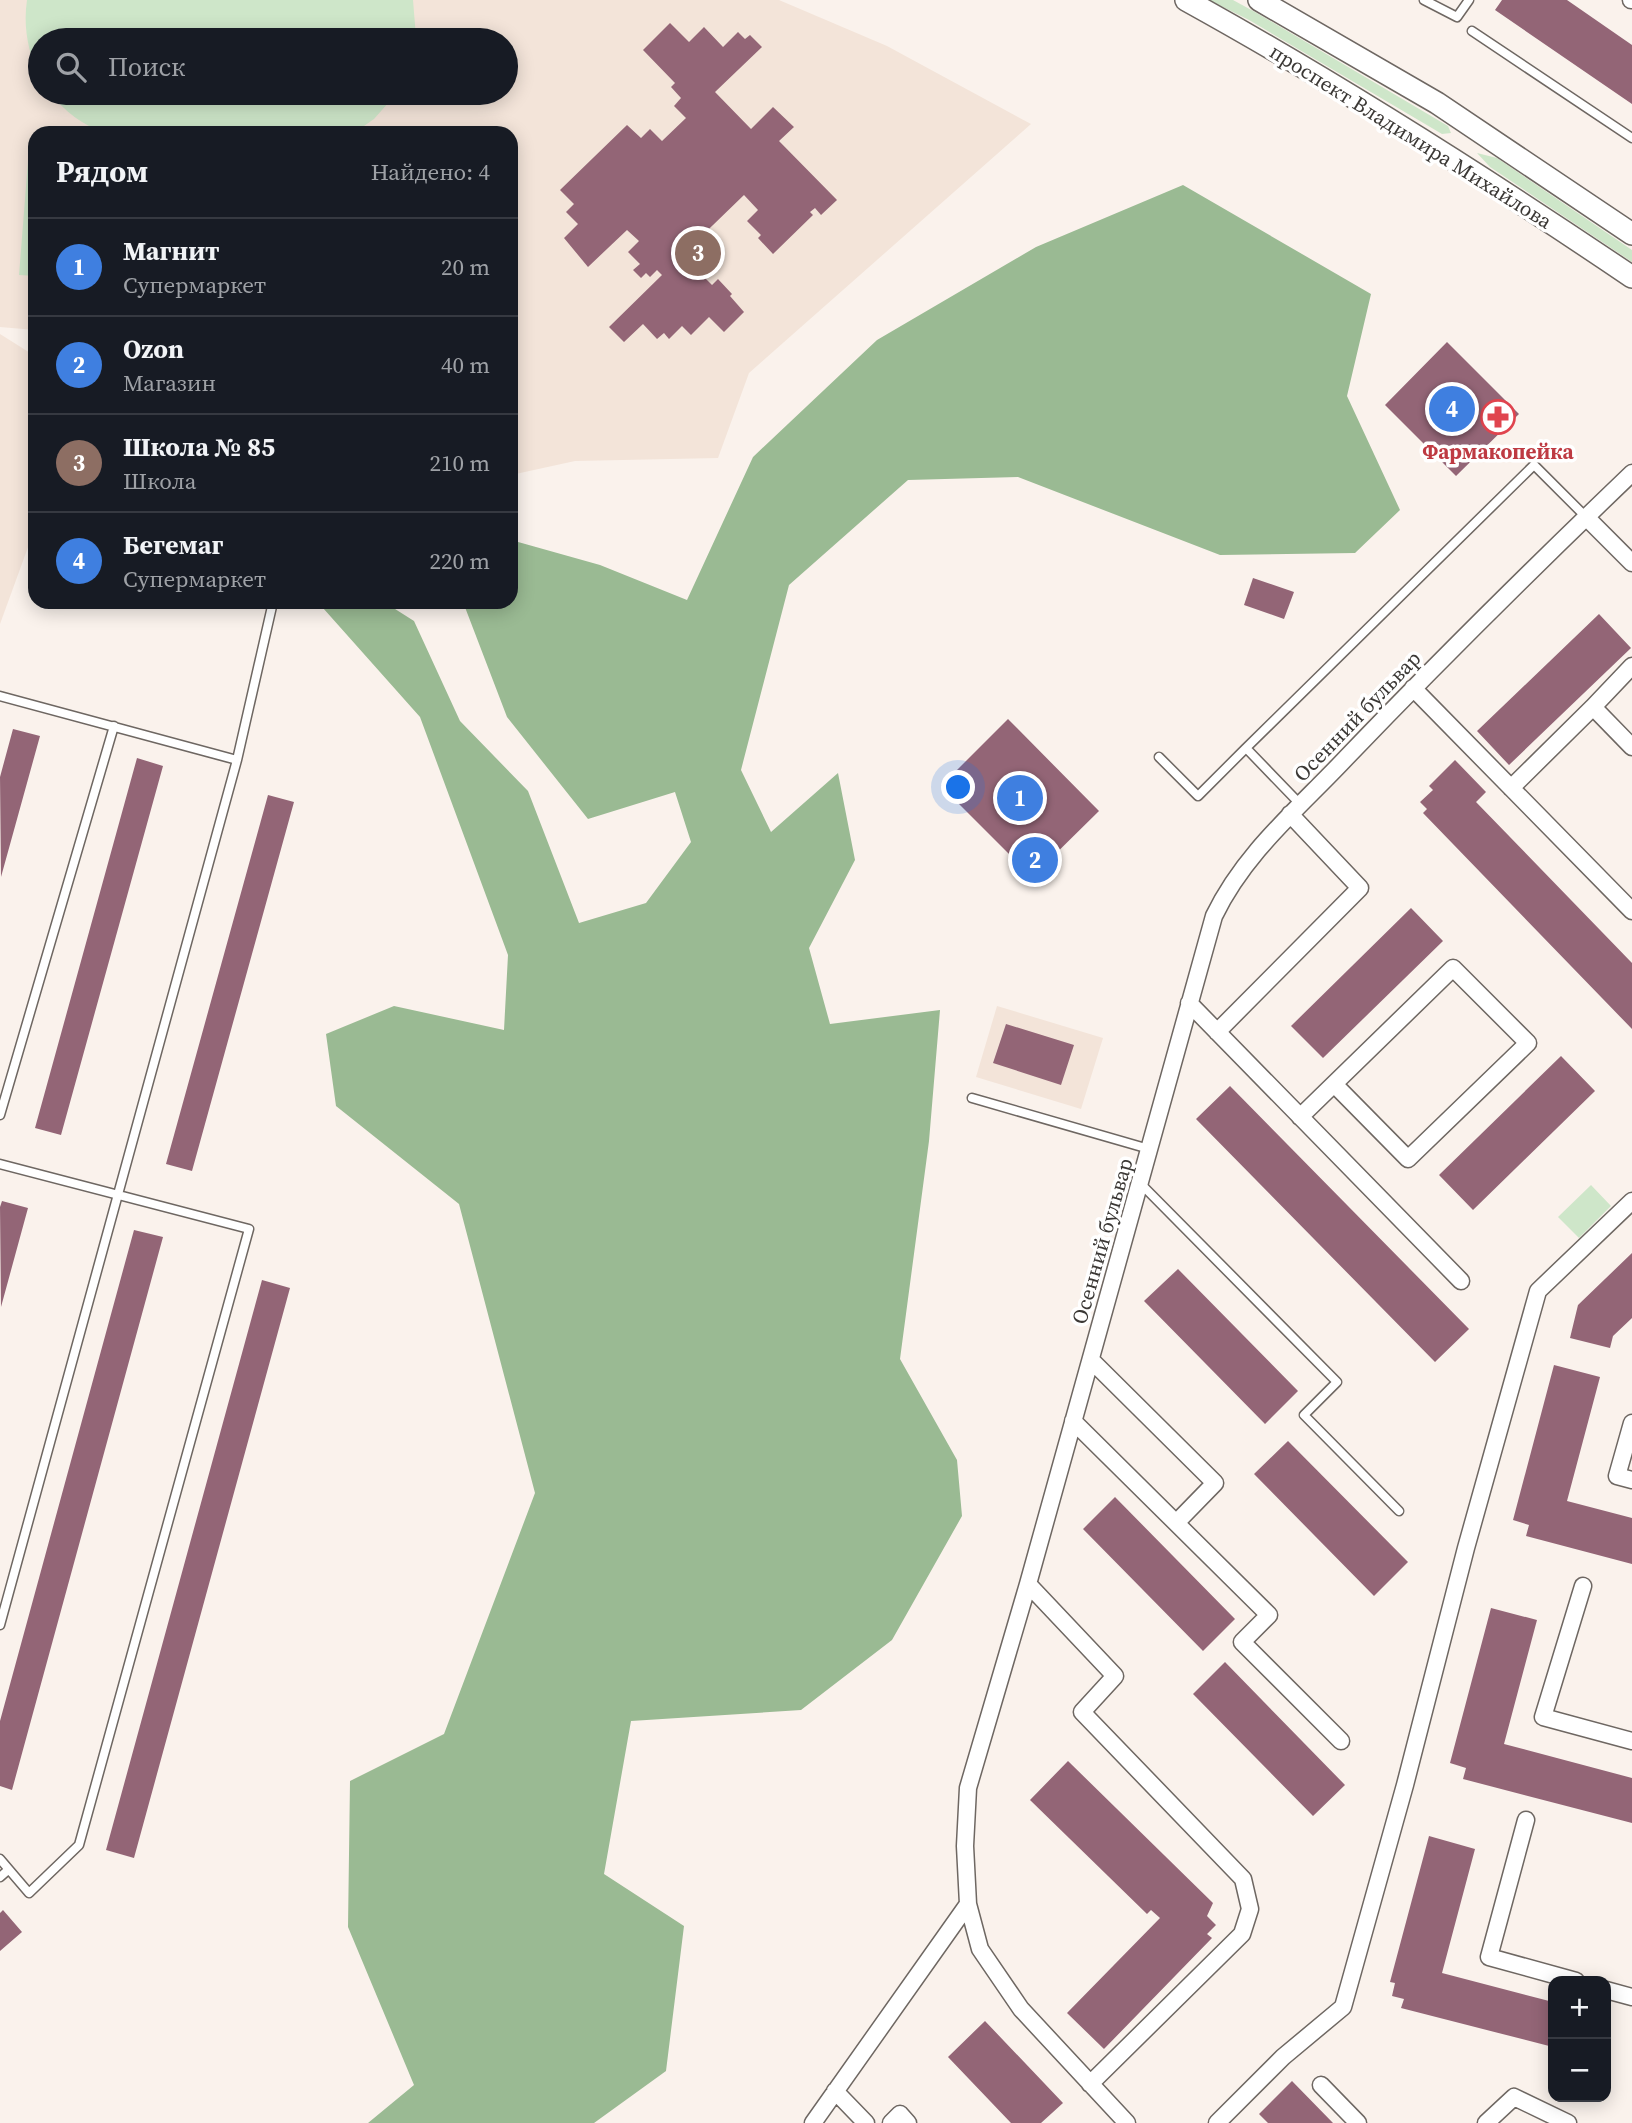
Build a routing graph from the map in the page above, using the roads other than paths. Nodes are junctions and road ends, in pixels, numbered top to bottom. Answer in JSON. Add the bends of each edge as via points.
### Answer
{"nodes":[{"id":1,"x":1186,"y":0,"type":"edge"},
{"id":2,"x":1259,"y":0,"type":"edge"},
{"id":3,"x":1423,"y":0,"type":"edge"},
{"id":4,"x":1469,"y":0,"type":"edge"},
{"id":5,"x":1472,"y":31,"type":"dead end"},
{"id":6,"x":1479,"y":130,"type":"junction"},
{"id":7,"x":1632,"y":138,"type":"edge"},
{"id":8,"x":1459,"y":161,"type":"junction"},
{"id":9,"x":1632,"y":234,"type":"edge"},
{"id":10,"x":1632,"y":278,"type":"edge"},
{"id":11,"x":1632,"y":473,"type":"edge"},
{"id":12,"x":1586,"y":517,"type":"junction"},
{"id":13,"x":1632,"y":563,"type":"edge"},
{"id":14,"x":271,"y":609,"type":"edge"},
{"id":15,"x":1632,"y":666,"type":"edge"},
{"id":16,"x":1413,"y":688,"type":"junction"},
{"id":17,"x":0,"y":696,"type":"edge"},
{"id":18,"x":1593,"y":707,"type":"junction"},
{"id":19,"x":114,"y":726,"type":"junction"},
{"id":20,"x":1632,"y":747,"type":"edge"},
{"id":21,"x":1246,"y":748,"type":"junction"},
{"id":22,"x":1159,"y":757,"type":"dead end"},
{"id":23,"x":237,"y":760,"type":"junction"},
{"id":24,"x":1511,"y":788,"type":"junction"},
{"id":25,"x":1295,"y":809,"type":"junction"},
{"id":26,"x":1632,"y":911,"type":"edge"},
{"id":27,"x":1189,"y":1003,"type":"junction"},
{"id":28,"x":1217,"y":1032,"type":"junction"},
{"id":29,"x":1334,"y":1084,"type":"junction"},
{"id":30,"x":972,"y":1098,"type":"dead end"},
{"id":31,"x":0,"y":1115,"type":"edge"},
{"id":32,"x":1300,"y":1117,"type":"junction"},
{"id":33,"x":1149,"y":1149,"type":"junction"},
{"id":34,"x":0,"y":1164,"type":"edge"},
{"id":35,"x":1140,"y":1183,"type":"junction"},
{"id":36,"x":117,"y":1195,"type":"junction"},
{"id":37,"x":1632,"y":1201,"type":"edge"},
{"id":38,"x":1461,"y":1281,"type":"dead end"},
{"id":39,"x":1091,"y":1360,"type":"junction"},
{"id":40,"x":1073,"y":1421,"type":"junction"},
{"id":41,"x":1632,"y":1423,"type":"edge"},
{"id":42,"x":1632,"y":1480,"type":"edge"},
{"id":43,"x":1399,"y":1511,"type":"dead end"},
{"id":44,"x":1176,"y":1523,"type":"junction"},
{"id":45,"x":1028,"y":1584,"type":"junction"},
{"id":46,"x":1584,"y":1586,"type":"dead end"},
{"id":47,"x":0,"y":1625,"type":"edge"},
{"id":48,"x":1341,"y":1741,"type":"dead end"},
{"id":49,"x":1632,"y":1741,"type":"edge"},
{"id":50,"x":1526,"y":1820,"type":"dead end"},
{"id":51,"x":0,"y":1859,"type":"edge"},
{"id":52,"x":8,"y":1870,"type":"junction"},
{"id":53,"x":0,"y":1877,"type":"edge"},
{"id":54,"x":968,"y":1904,"type":"junction"},
{"id":55,"x":1559,"y":1976,"type":"edge"},
{"id":56,"x":1611,"y":1991,"type":"edge"},
{"id":57,"x":1632,"y":1997,"type":"edge"},
{"id":58,"x":1090,"y":2084,"type":"junction"},
{"id":59,"x":1321,"y":2085,"type":"dead end"},
{"id":60,"x":835,"y":2091,"type":"junction"},
{"id":61,"x":813,"y":2123,"type":"edge"},
{"id":62,"x":866,"y":2123,"type":"edge"},
{"id":63,"x":891,"y":2123,"type":"edge"},
{"id":64,"x":908,"y":2123,"type":"edge"},
{"id":65,"x":1127,"y":2123,"type":"edge"},
{"id":66,"x":1217,"y":2123,"type":"edge"},
{"id":67,"x":1359,"y":2123,"type":"edge"},
{"id":68,"x":1486,"y":2123,"type":"edge"},
{"id":69,"x":1568,"y":2123,"type":"edge"}],
"edges":[{"from":1,"to":8,"type":"main road","name":"проспект Владимира Михайлова"},
{"from":2,"to":6,"type":"main road","name":"проспект Владимира Михайлова"},
{"from":3,"to":4,"type":"lane","via":[[1457,17]]},
{"from":5,"to":7,"type":"lane"},
{"from":6,"to":8,"type":"main road"},
{"from":6,"to":9,"type":"main road","name":"проспект Владимира Михайлова"},
{"from":8,"to":10,"type":"main road","name":"проспект Владимира Михайлова"},
{"from":11,"to":12,"type":"street","name":"Осенний бульвар"},
{"from":12,"to":13,"type":"street"},
{"from":12,"to":16,"type":"street","name":"Осенний бульвар"},
{"from":12,"to":21,"type":"lane","via":[[1534,465]]},
{"from":14,"to":23,"type":"lane"},
{"from":15,"to":18,"type":"street"},
{"from":16,"to":24,"type":"street"},
{"from":16,"to":25,"type":"street","name":"Осенний бульвар"},
{"from":17,"to":19,"type":"lane"},
{"from":18,"to":20,"type":"street"},
{"from":18,"to":24,"type":"street"},
{"from":19,"to":23,"type":"lane"},
{"from":19,"to":31,"type":"lane"},
{"from":21,"to":22,"type":"lane","via":[[1198,796]]},
{"from":21,"to":25,"type":"lane"},
{"from":23,"to":36,"type":"lane"},
{"from":24,"to":26,"type":"street"},
{"from":25,"to":27,"type":"street","name":"Осенний бульвар","via":[[1245,863],[1227,890],[1214,916]]},
{"from":25,"to":28,"type":"street","via":[[1360,888]]},
{"from":27,"to":28,"type":"street"},
{"from":27,"to":33,"type":"street","name":"Осенний бульвар"},
{"from":28,"to":32,"type":"street"},
{"from":29,"to":29,"type":"street","via":[[1453,968],[1528,1043],[1408,1159]]},
{"from":29,"to":32,"type":"street"},
{"from":30,"to":33,"type":"lane"},
{"from":32,"to":38,"type":"street"},
{"from":33,"to":35,"type":"street","name":"Осенний бульвар"},
{"from":34,"to":36,"type":"lane"},
{"from":35,"to":39,"type":"street","name":"Осенний бульвар"},
{"from":35,"to":43,"type":"lane","via":[[1337,1382],[1304,1415]]},
{"from":36,"to":47,"type":"lane"},
{"from":36,"to":52,"type":"lane","via":[[250,1229],[79,1844],[29,1892]]},
{"from":37,"to":66,"type":"street","via":[[1538,1291],[1343,2007],[1283,2057]]},
{"from":39,"to":40,"type":"street","name":"Осенний бульвар"},
{"from":39,"to":44,"type":"street","via":[[1215,1483]]},
{"from":40,"to":44,"type":"street"},
{"from":40,"to":45,"type":"street","name":"Осенний бульвар"},
{"from":41,"to":42,"type":"street","via":[[1617,1476]]},
{"from":44,"to":48,"type":"street","via":[[1269,1615],[1242,1642]]},
{"from":45,"to":54,"type":"street","name":"Осенний бульвар","via":[[968,1788]]},
{"from":45,"to":58,"type":"street","via":[[1115,1676],[1082,1712],[1243,1879],[1250,1909],[1242,1934]]},
{"from":46,"to":49,"type":"street","via":[[1543,1717]]},
{"from":50,"to":55,"type":"street","via":[[1489,1956]]},
{"from":51,"to":52,"type":"lane"},
{"from":52,"to":53,"type":"lane"},
{"from":54,"to":58,"type":"street","name":"Осенний бульвар","via":[[980,1949],[1021,2009]]},
{"from":54,"to":60,"type":"street"},
{"from":56,"to":57,"type":"street"},
{"from":58,"to":65,"type":"street","name":"Осенний бульвар"},
{"from":59,"to":67,"type":"street"},
{"from":60,"to":61,"type":"street"},
{"from":60,"to":62,"type":"street"},
{"from":63,"to":64,"type":"street","via":[[900,2114]]},
{"from":68,"to":69,"type":"street","via":[[1514,2097]]}]}
